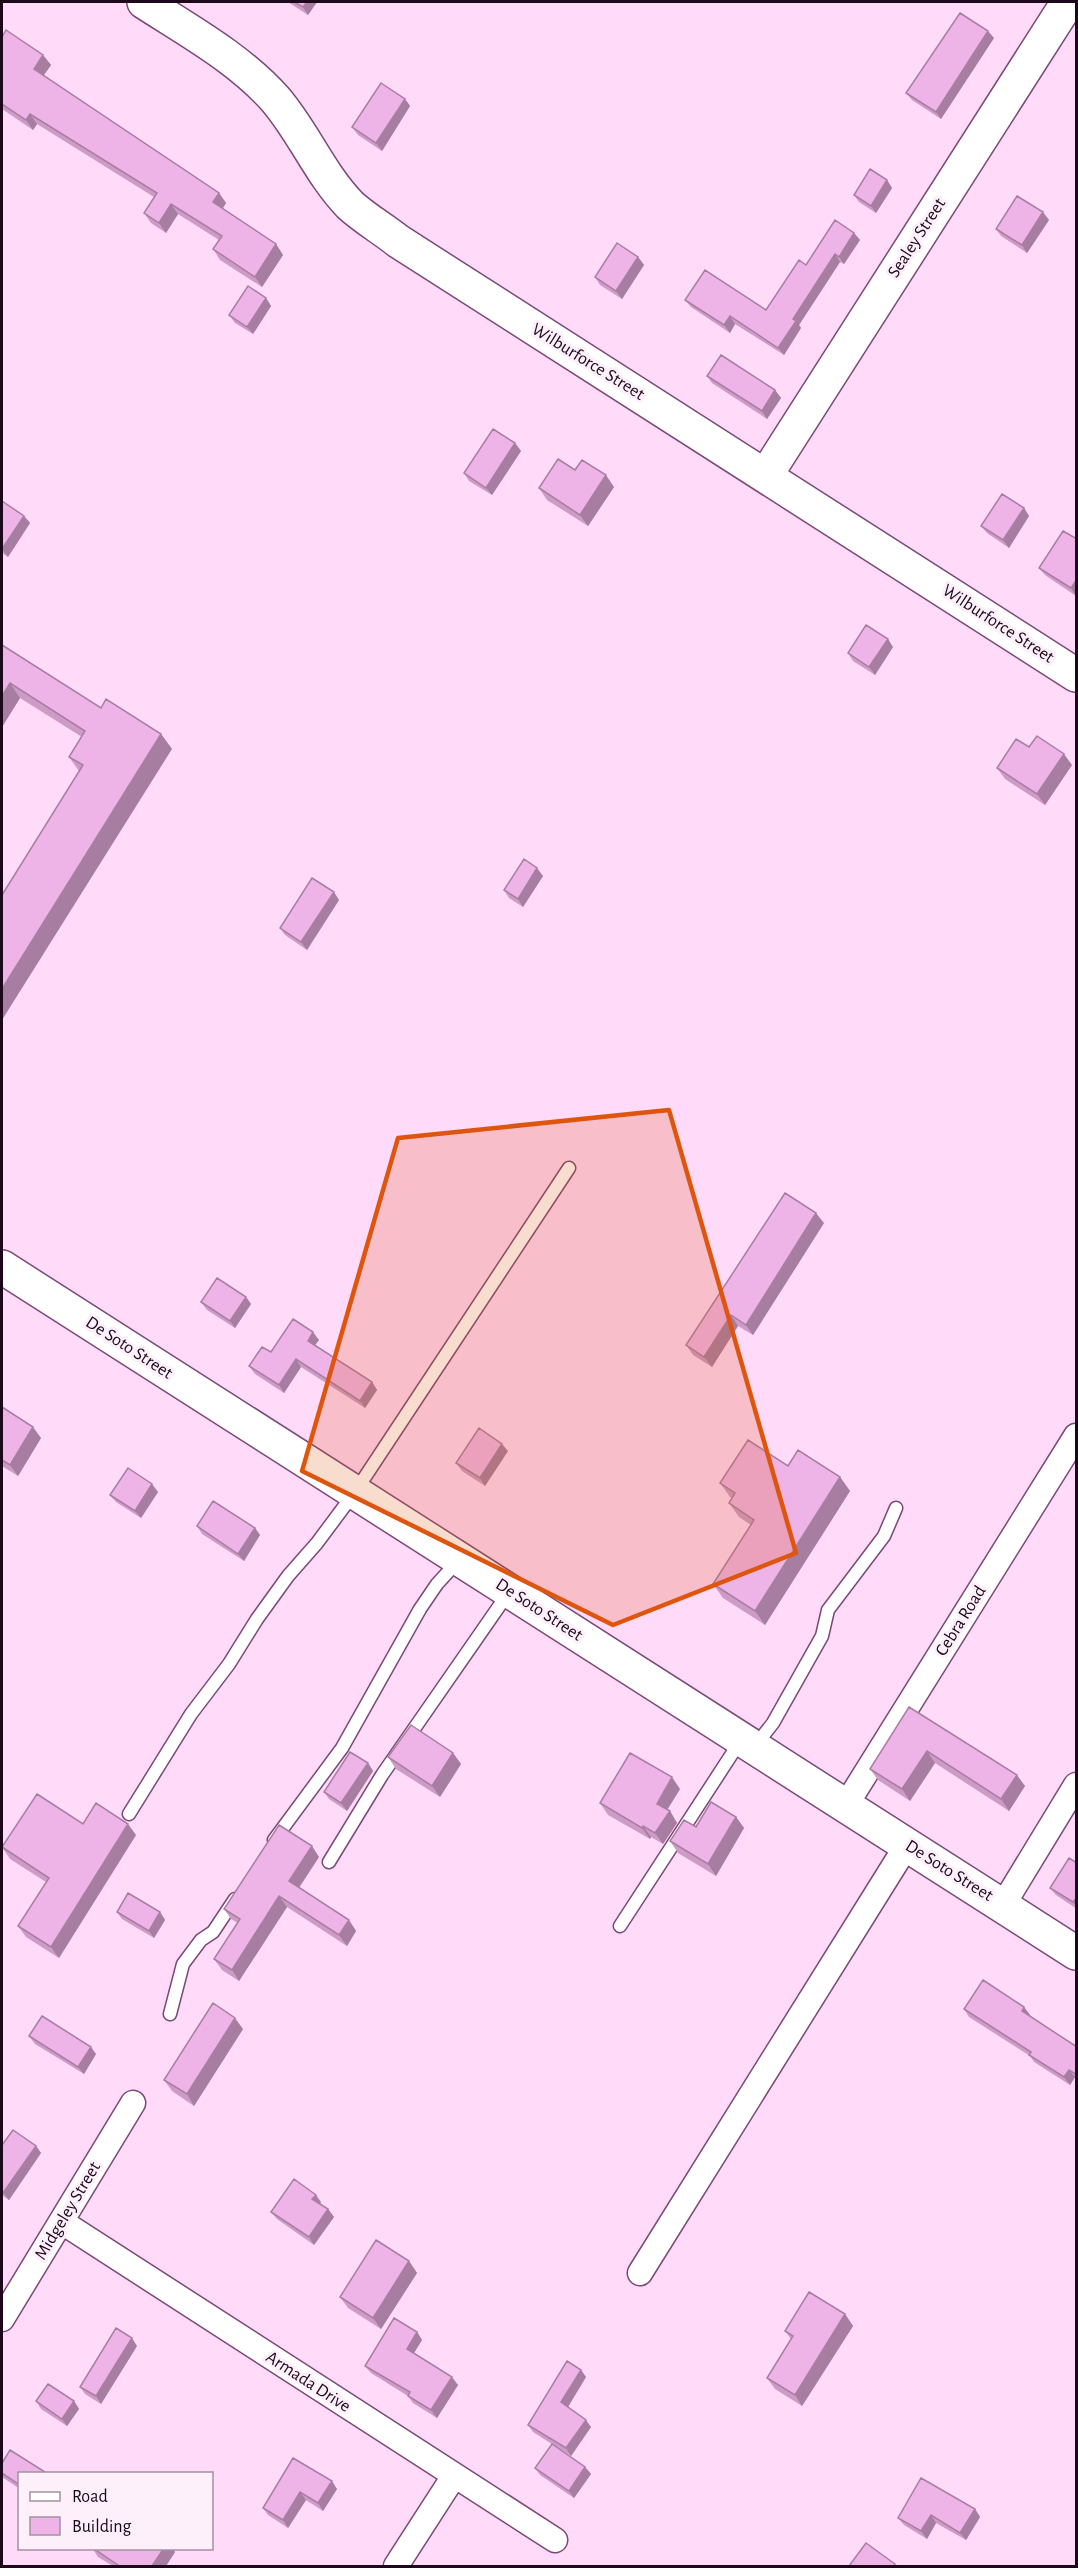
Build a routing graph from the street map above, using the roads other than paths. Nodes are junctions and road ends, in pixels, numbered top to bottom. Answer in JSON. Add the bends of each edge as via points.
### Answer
{"nodes":[{"id":1,"x":144,"y":2,"type":"edge"},
{"id":2,"x":1068,"y":2,"type":"edge"},
{"id":3,"x":766,"y":475,"type":"junction"},
{"id":4,"x":1077,"y":675,"type":"edge"},
{"id":5,"x":569,"y":1167,"type":"dead end"},
{"id":6,"x":2,"y":1267,"type":"edge"},
{"id":7,"x":1077,"y":1436,"type":"edge"},
{"id":8,"x":355,"y":1492,"type":"junction"},
{"id":9,"x":896,"y":1508,"type":"dead end"},
{"id":10,"x":459,"y":1559,"type":"junction"},
{"id":11,"x":509,"y":1591,"type":"junction"},
{"id":12,"x":748,"y":1743,"type":"junction"},
{"id":13,"x":1077,"y":1785,"type":"edge"},
{"id":14,"x":846,"y":1805,"type":"junction"},
{"id":15,"x":129,"y":1814,"type":"dead end"},
{"id":16,"x":907,"y":1845,"type":"junction"},
{"id":17,"x":265,"y":1855,"type":"edge"},
{"id":18,"x":329,"y":1862,"type":"dead end"},
{"id":19,"x":242,"y":1890,"type":"edge"},
{"id":20,"x":1003,"y":1905,"type":"junction"},
{"id":21,"x":620,"y":1926,"type":"dead end"},
{"id":22,"x":1077,"y":1953,"type":"edge"},
{"id":23,"x":170,"y":2014,"type":"dead end"},
{"id":24,"x":134,"y":2103,"type":"dead end"},
{"id":25,"x":62,"y":2222,"type":"junction"},
{"id":26,"x":640,"y":2273,"type":"dead end"},
{"id":27,"x":2,"y":2319,"type":"edge"},
{"id":28,"x":454,"y":2476,"type":"junction"},
{"id":29,"x":555,"y":2540,"type":"dead end"},
{"id":30,"x":396,"y":2566,"type":"edge"}],
"edges":[{"from":1,"to":3,"type":"street","name":"Wilburforce Street","via":[[253,78],[276,100],[351,205],[398,241]]},
{"from":2,"to":3,"type":"street","name":"Sealey Street"},
{"from":3,"to":4,"type":"street","name":"Wilburforce Street"},
{"from":5,"to":8,"type":"lane"},
{"from":6,"to":8,"type":"street","name":"De Soto Street"},
{"from":7,"to":14,"type":"street","name":"Cebra Road"},
{"from":8,"to":10,"type":"street","name":"De Soto Street"},
{"from":8,"to":15,"type":"lane","via":[[256,1619]]},
{"from":9,"to":12,"type":"lane","via":[[884,1536],[828,1610],[822,1636],[773,1724]]},
{"from":10,"to":11,"type":"street","name":"De Soto Street"},
{"from":10,"to":17,"type":"lane","via":[[420,1609],[326,1772]]},
{"from":11,"to":12,"type":"street","name":"De Soto Street"},
{"from":11,"to":18,"type":"lane","via":[[393,1758]]},
{"from":12,"to":14,"type":"street","name":"De Soto Street"},
{"from":12,"to":21,"type":"lane"},
{"from":13,"to":20,"type":"street"},
{"from":14,"to":16,"type":"street","name":"De Soto Street"},
{"from":16,"to":20,"type":"street","name":"De Soto Street"},
{"from":16,"to":26,"type":"street"},
{"from":19,"to":23,"type":"lane","via":[[213,1932],[201,1940],[183,1964]]},
{"from":20,"to":22,"type":"street","name":"De Soto Street"},
{"from":24,"to":25,"type":"street","name":"Midgeley Street"},
{"from":25,"to":27,"type":"street","name":"Midgeley Street"},
{"from":25,"to":28,"type":"street","name":"Armada Drive"},
{"from":28,"to":29,"type":"street","name":"Armada Drive"},
{"from":28,"to":30,"type":"street"}]}
